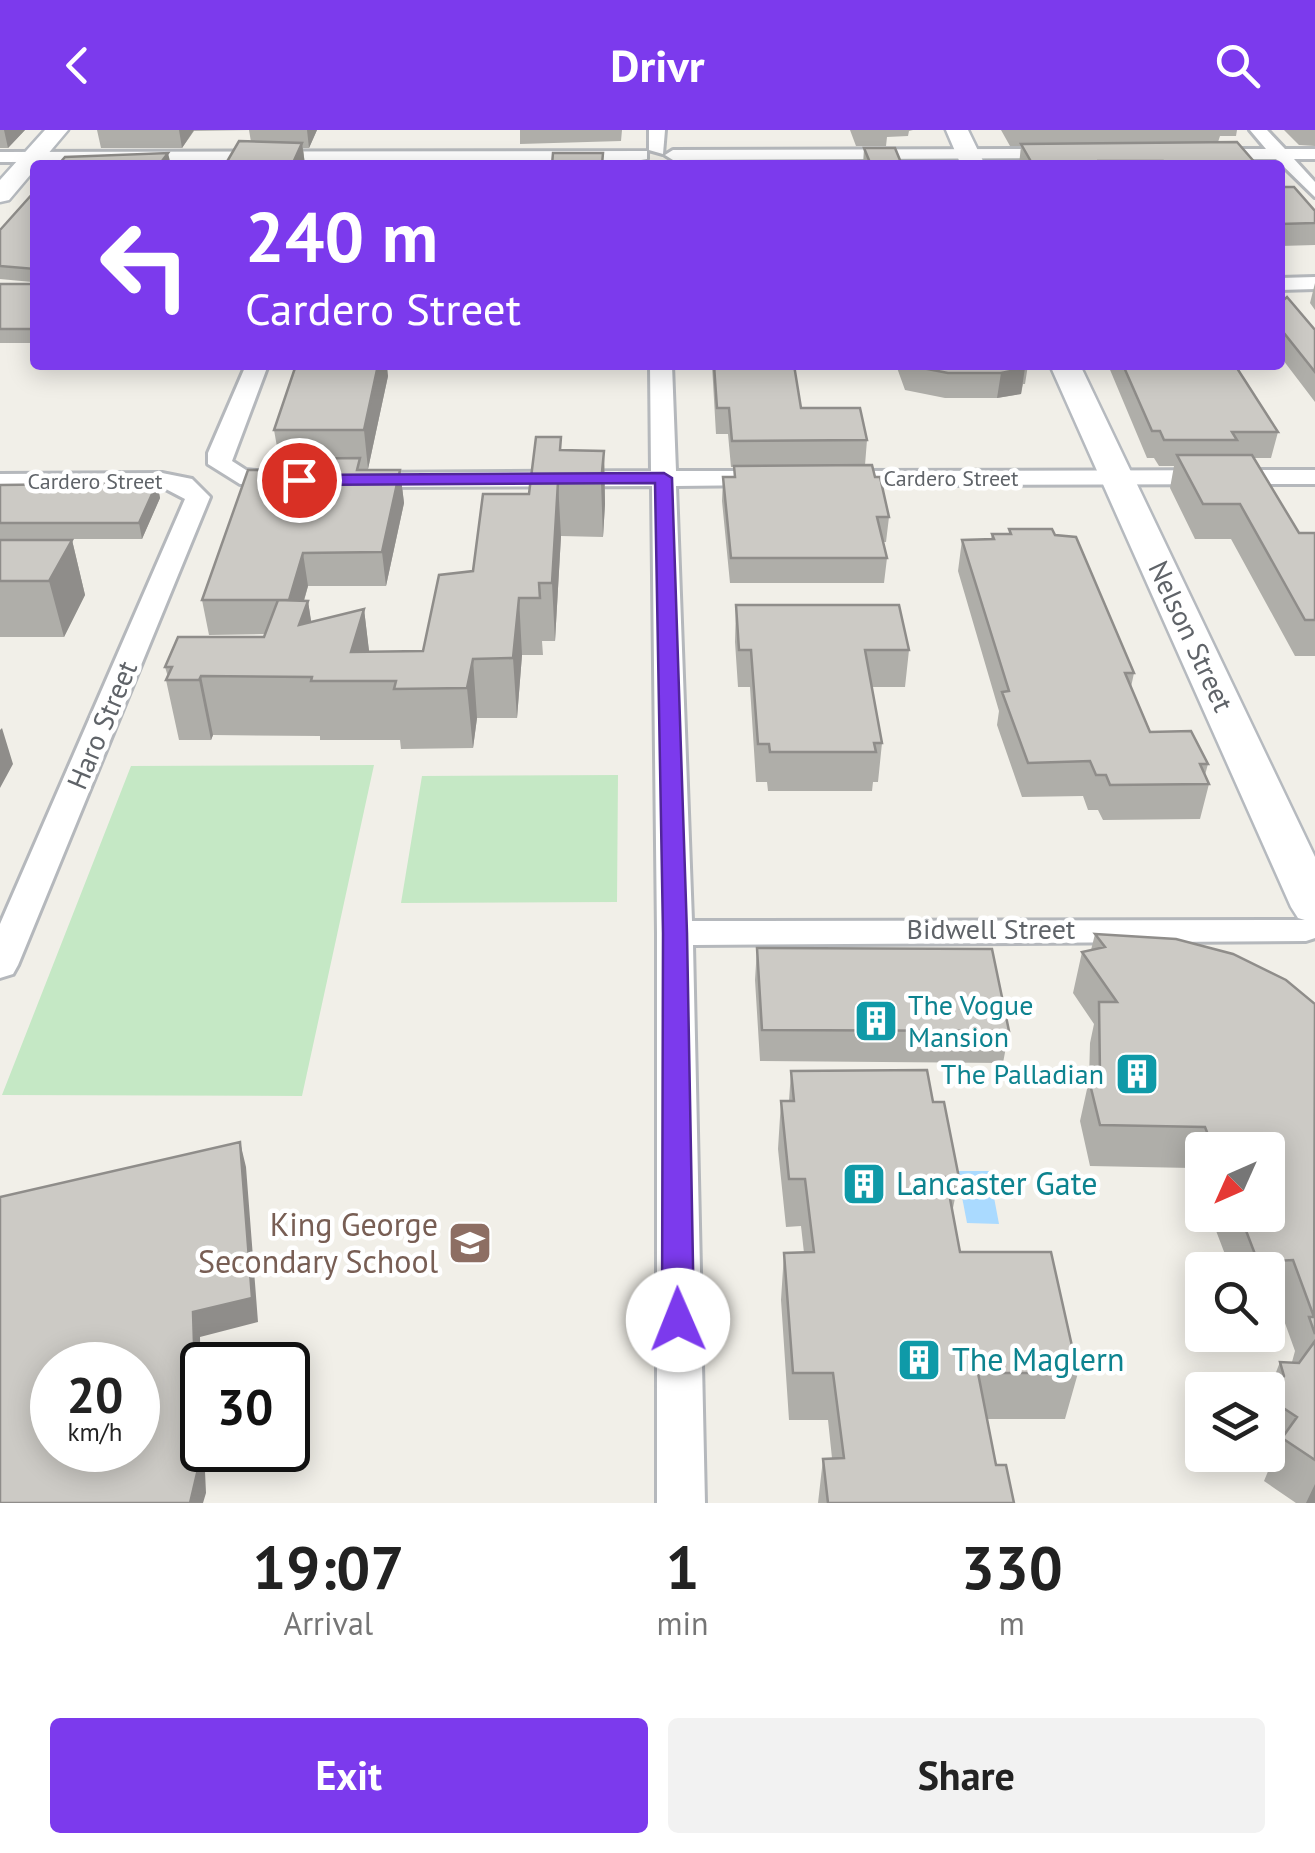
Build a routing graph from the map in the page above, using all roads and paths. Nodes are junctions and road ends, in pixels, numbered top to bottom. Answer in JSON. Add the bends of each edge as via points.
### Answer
{"nodes":[{"id":1,"x":57,"y":130,"type":"edge"},
{"id":2,"x":657,"y":130,"type":"edge"},
{"id":3,"x":957,"y":130,"type":"edge"},
{"id":4,"x":1258,"y":130,"type":"edge"},
{"id":5,"x":345,"y":153,"type":"edge"},
{"id":6,"x":1073,"y":154,"type":"edge"},
{"id":7,"x":1178,"y":154,"type":"edge"},
{"id":8,"x":1280,"y":154,"type":"junction"},
{"id":9,"x":1315,"y":154,"type":"edge"},
{"id":10,"x":0,"y":157,"type":"edge"},
{"id":11,"x":34,"y":157,"type":"junction"},
{"id":12,"x":657,"y":157,"type":"edge"},
{"id":13,"x":31,"y":160,"type":"edge"},
{"id":14,"x":970,"y":160,"type":"edge"},
{"id":15,"x":30,"y":161,"type":"edge"},
{"id":16,"x":1315,"y":192,"type":"edge"},
{"id":17,"x":0,"y":195,"type":"edge"},
{"id":18,"x":1285,"y":284,"type":"edge"},
{"id":19,"x":1315,"y":284,"type":"edge"},
{"id":20,"x":255,"y":370,"type":"edge"},
{"id":21,"x":661,"y":370,"type":"edge"},
{"id":22,"x":1067,"y":370,"type":"edge"},
{"id":23,"x":1315,"y":477,"type":"edge"},
{"id":24,"x":664,"y":478,"type":"junction"},
{"id":25,"x":1119,"y":478,"type":"junction"},
{"id":26,"x":0,"y":480,"type":"edge"},
{"id":27,"x":190,"y":488,"type":"joint"},
{"id":28,"x":1313,"y":922,"type":"edge"},
{"id":29,"x":675,"y":933,"type":"junction"},
{"id":30,"x":4,"y":945,"type":"edge"},
{"id":31,"x":680,"y":1503,"type":"edge"}],
"edges":[{"from":1,"to":11,"type":"street"},
{"from":2,"to":12,"type":"street"},
{"from":3,"to":14,"type":"street"},
{"from":4,"to":8,"type":"street"},
{"from":5,"to":11,"type":"street"},
{"from":5,"to":12,"type":"street"},
{"from":6,"to":14,"type":"street"},
{"from":7,"to":8,"type":"street"},
{"from":8,"to":9,"type":"street"},
{"from":8,"to":16,"type":"street"},
{"from":10,"to":11,"type":"street"},
{"from":11,"to":13,"type":"street"},
{"from":12,"to":14,"type":"street"},
{"from":15,"to":17,"type":"street"},
{"from":18,"to":19,"type":"street"},
{"from":20,"to":24,"type":"street","name":"Cardero Street","via":[[220,453],[229,472],[265,480]]},
{"from":21,"to":24,"type":"street"},
{"from":22,"to":25,"type":"street","name":"Nelson Street"},
{"from":23,"to":25,"type":"street","name":"Cardero Street"},
{"from":24,"to":25,"type":"street","name":"Cardero Street"},
{"from":24,"to":29,"type":"street"},
{"from":25,"to":28,"type":"street","name":"Nelson Street"},
{"from":26,"to":27,"type":"street","name":"Cardero Street","via":[[162,480]]},
{"from":27,"to":30,"type":"street","name":"Haro Street","via":[[198,501]]},
{"from":28,"to":29,"type":"street","name":"Bidwell Street"},
{"from":29,"to":31,"type":"street"}]}
